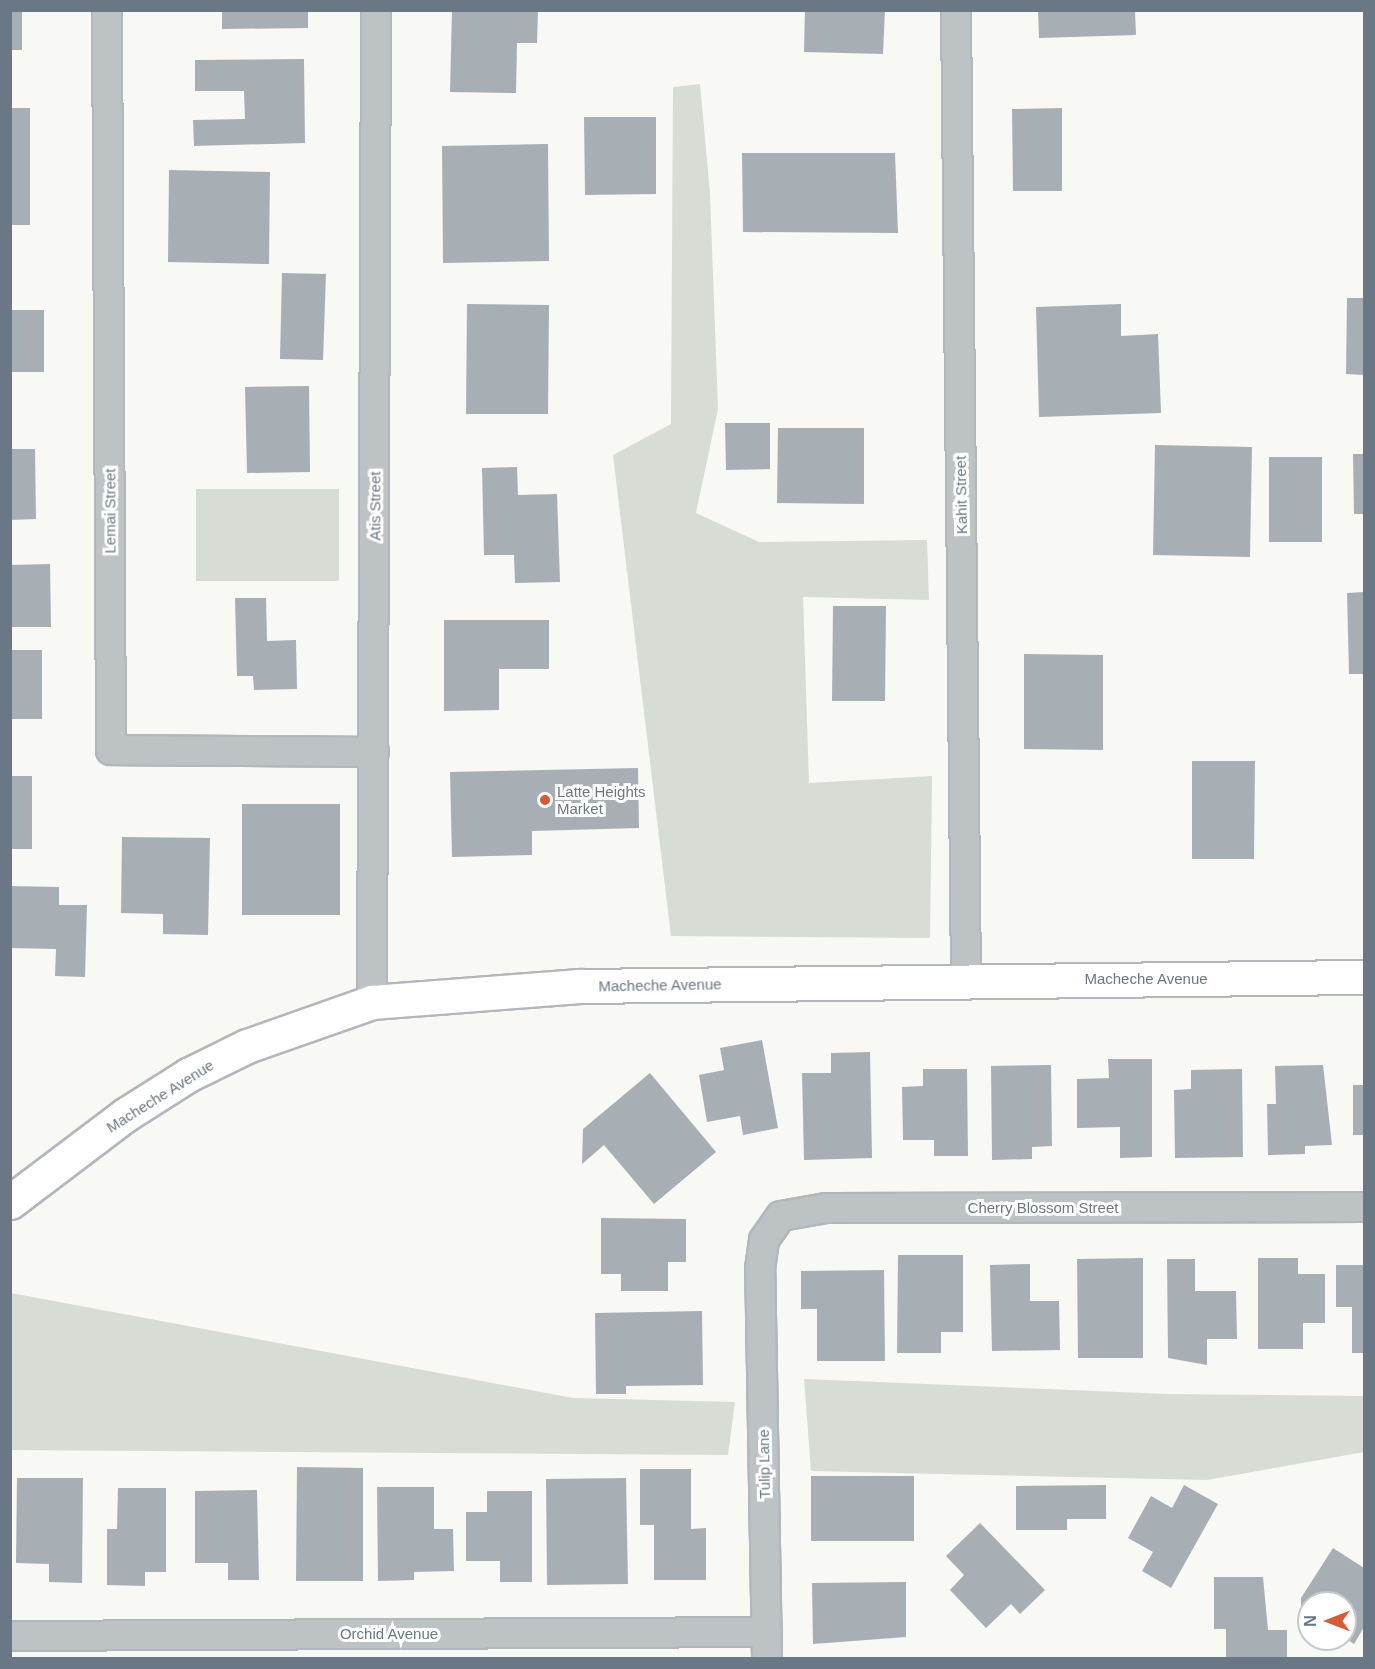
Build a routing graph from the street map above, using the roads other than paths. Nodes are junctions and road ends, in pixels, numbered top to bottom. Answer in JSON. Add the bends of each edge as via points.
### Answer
{"nodes":[{"id":1,"x":107,"y":10,"type":"edge"},
{"id":2,"x":376,"y":10,"type":"edge"},
{"id":3,"x":956,"y":10,"type":"edge"},
{"id":4,"x":374,"y":752,"type":"junction"},
{"id":5,"x":1365,"y":977,"type":"edge"},
{"id":6,"x":966,"y":980,"type":"junction"},
{"id":7,"x":372,"y":1002,"type":"junction"},
{"id":8,"x":10,"y":1202,"type":"edge"},
{"id":9,"x":1365,"y":1207,"type":"edge"},
{"id":10,"x":760,"y":1269,"type":"joint"},
{"id":11,"x":10,"y":1636,"type":"edge"},
{"id":12,"x":767,"y":1645,"type":"edge"}],
"edges":[{"from":1,"to":4,"type":"street","name":"Lemai Street","via":[[111,750]]},
{"from":2,"to":4,"type":"street","name":"Atis Street"},
{"from":3,"to":6,"type":"street","name":"Kahit Street"},
{"from":4,"to":7,"type":"street","name":"Atis Street"},
{"from":5,"to":6,"type":"main road","name":"Macheche Avenue"},
{"from":6,"to":7,"type":"main road","name":"Macheche Avenue","via":[[579,986]]},
{"from":7,"to":8,"type":"main road","name":"Macheche Avenue","via":[[247,1046],[188,1075],[125,1115]]},
{"from":9,"to":10,"type":"street","name":"Cherry Blossom Street","via":[[804,1209],[781,1216],[765,1240]]},
{"from":10,"to":12,"type":"street","name":"Tulip Lane"},
{"from":11,"to":12,"type":"street","name":"Orchid Avenue"}]}
